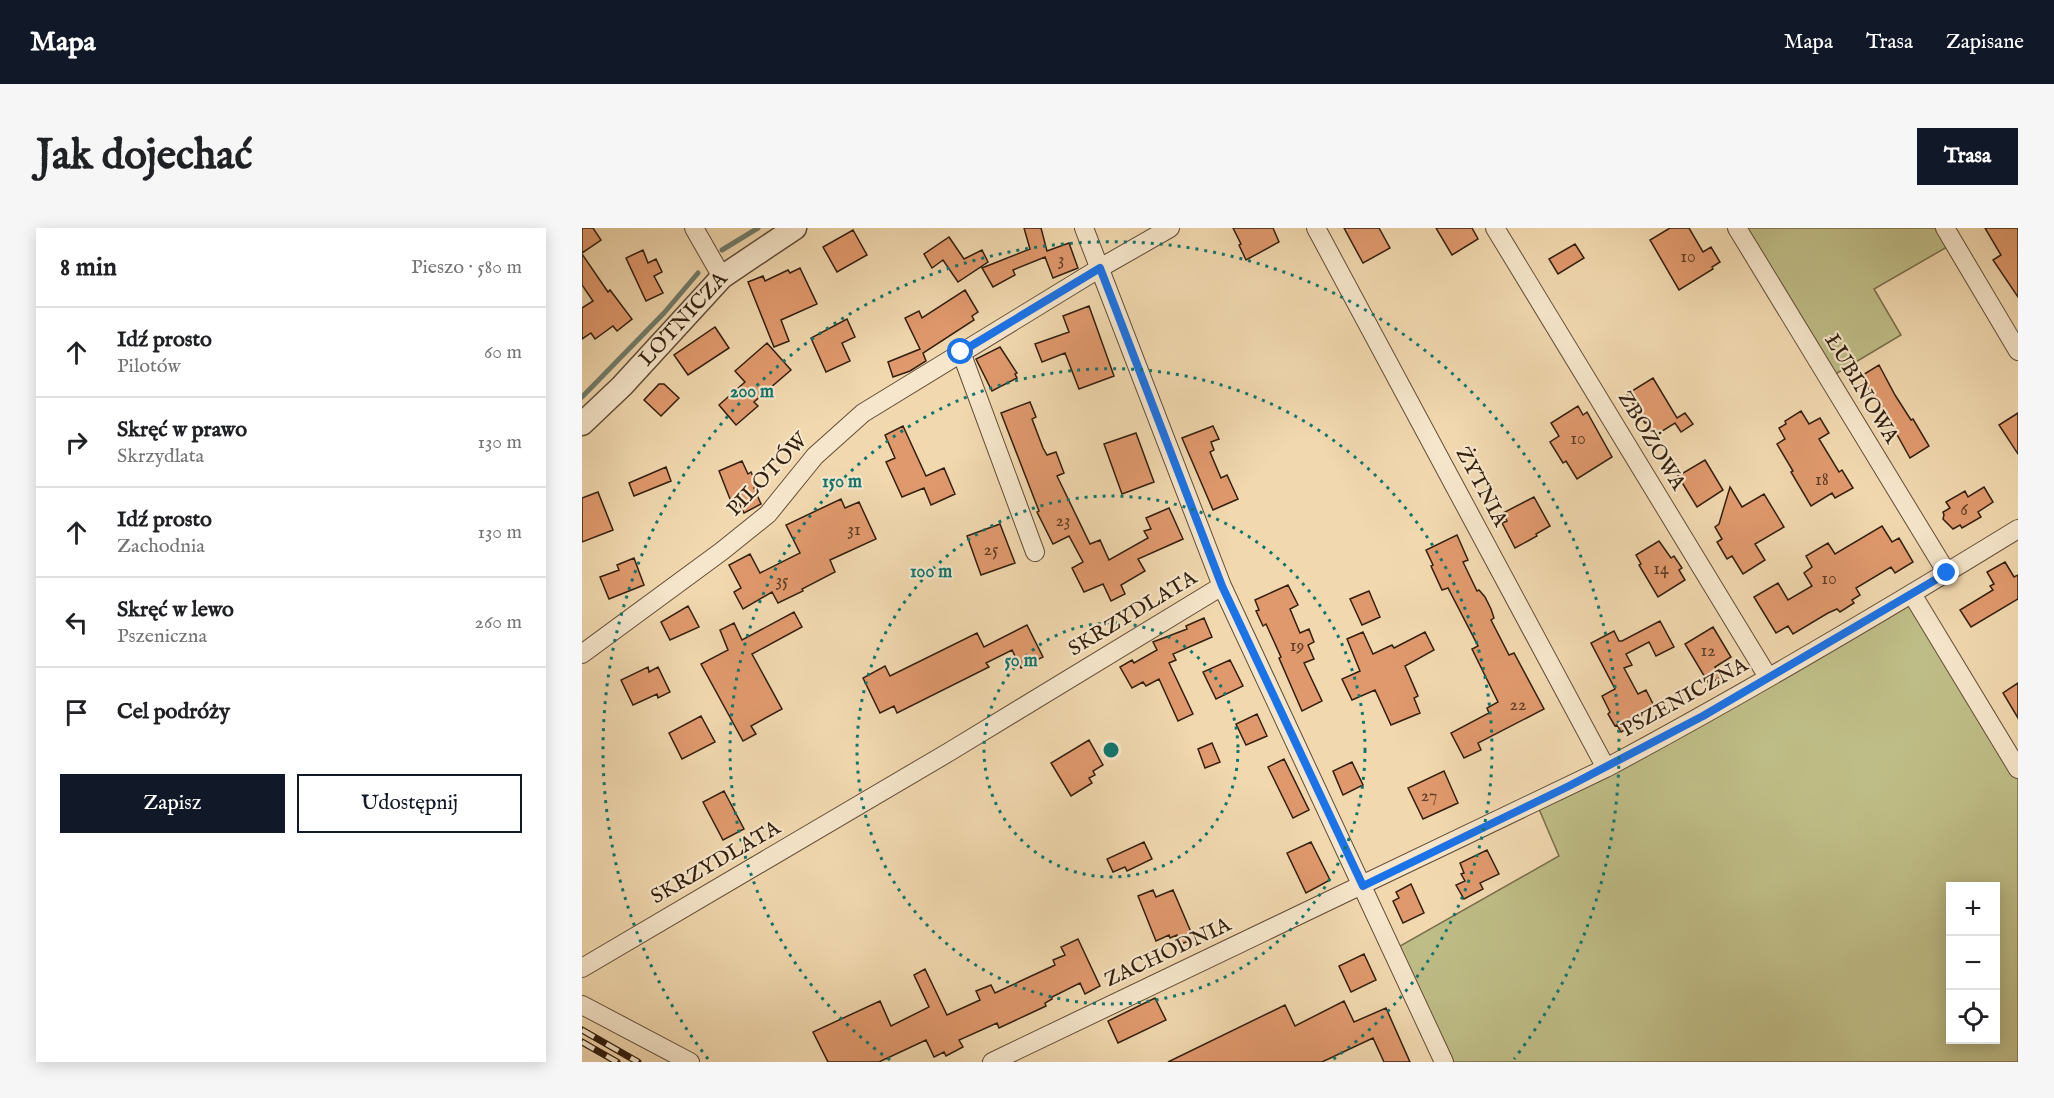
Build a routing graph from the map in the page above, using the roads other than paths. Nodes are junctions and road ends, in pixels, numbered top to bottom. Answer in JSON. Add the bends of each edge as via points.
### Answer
{"nodes":[{"id":1,"x":694,"y":228,"type":"edge"},
{"id":2,"x":795,"y":228,"type":"edge"},
{"id":3,"x":1084,"y":228,"type":"edge"},
{"id":4,"x":1170,"y":228,"type":"edge"},
{"id":5,"x":1316,"y":228,"type":"edge"},
{"id":6,"x":1495,"y":228,"type":"edge"},
{"id":7,"x":1737,"y":228,"type":"edge"},
{"id":8,"x":1945,"y":228,"type":"edge"},
{"id":9,"x":1100,"y":268,"type":"junction"},
{"id":10,"x":722,"y":277,"type":"junction"},
{"id":11,"x":2018,"y":351,"type":"edge"},
{"id":12,"x":961,"y":352,"type":"junction"},
{"id":13,"x":582,"y":424,"type":"edge"},
{"id":14,"x":2018,"y":529,"type":"edge"},
{"id":15,"x":1035,"y":552,"type":"dead end"},
{"id":16,"x":1947,"y":573,"type":"junction"},
{"id":17,"x":1222,"y":586,"type":"junction"},
{"id":18,"x":1912,"y":594,"type":"junction"},
{"id":19,"x":582,"y":654,"type":"edge"},
{"id":20,"x":1768,"y":677,"type":"junction"},
{"id":21,"x":1606,"y":768,"type":"junction"},
{"id":22,"x":2018,"y":770,"type":"edge"},
{"id":23,"x":1363,"y":886,"type":"junction"},
{"id":24,"x":582,"y":968,"type":"edge"},
{"id":25,"x":582,"y":1005,"type":"edge"},
{"id":26,"x":690,"y":1062,"type":"edge"},
{"id":27,"x":992,"y":1062,"type":"edge"},
{"id":28,"x":1444,"y":1062,"type":"edge"}],
"edges":[{"from":1,"to":10,"type":"street"},
{"from":2,"to":10,"type":"street","name":"LOTNICZA"},
{"from":3,"to":9,"type":"street","name":"SKRZYDLATA"},
{"from":4,"to":9,"type":"street","name":"PILOTÓW"},
{"from":5,"to":21,"type":"street","name":"ŻYTNIA"},
{"from":6,"to":20,"type":"street","name":"ZBOŻOWA"},
{"from":7,"to":16,"type":"street","name":"ŁUBINOWA"},
{"from":8,"to":11,"type":"street"},
{"from":9,"to":12,"type":"street","name":"PILOTÓW"},
{"from":9,"to":17,"type":"street","name":"SKRZYDLATA"},
{"from":10,"to":13,"type":"street","name":"LOTNICZA"},
{"from":12,"to":15,"type":"street"},
{"from":12,"to":19,"type":"street","name":"PILOTÓW","via":[[863,413],[815,456],[768,514]]},
{"from":14,"to":16,"type":"street","name":"PSZENICZNA"},
{"from":16,"to":18,"type":"street","name":"PSZENICZNA"},
{"from":17,"to":23,"type":"street"},
{"from":17,"to":24,"type":"street","name":"SKRZYDLATA","via":[[950,752]]},
{"from":18,"to":20,"type":"street","name":"PSZENICZNA"},
{"from":18,"to":22,"type":"street"},
{"from":20,"to":21,"type":"street","name":"PSZENICZNA"},
{"from":21,"to":23,"type":"street","name":"PSZENICZNA"},
{"from":23,"to":27,"type":"street","name":"ZACHODNIA"},
{"from":23,"to":28,"type":"street"},
{"from":25,"to":26,"type":"street"}]}
